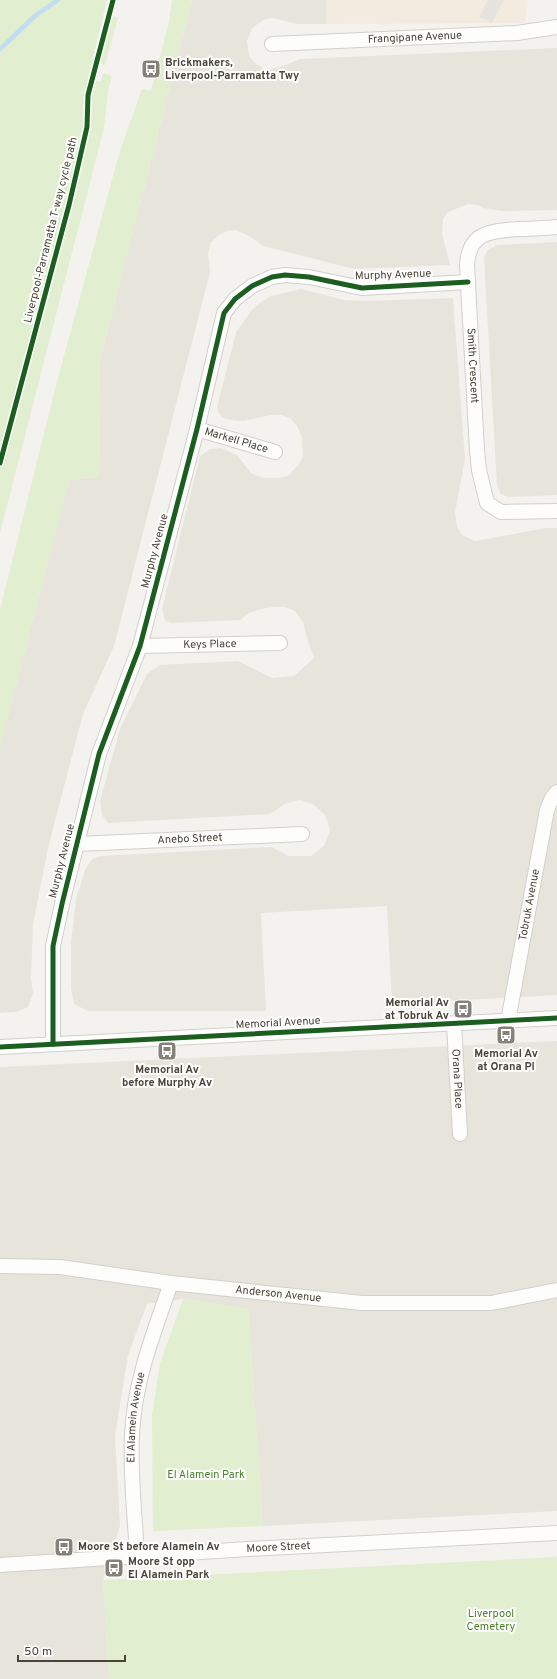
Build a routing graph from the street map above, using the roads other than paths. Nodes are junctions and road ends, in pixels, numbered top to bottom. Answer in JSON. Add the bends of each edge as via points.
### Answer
{"nodes":[{"id":1,"x":557,"y":27,"type":"edge"},
{"id":2,"x":272,"y":44,"type":"dead end"},
{"id":3,"x":557,"y":227,"type":"edge"},
{"id":4,"x":468,"y":282,"type":"junction"},
{"id":5,"x":197,"y":429,"type":"junction"},
{"id":6,"x":275,"y":452,"type":"dead end"},
{"id":7,"x":557,"y":511,"type":"edge"},
{"id":8,"x":280,"y":643,"type":"dead end"},
{"id":9,"x":140,"y":646,"type":"junction"},
{"id":10,"x":557,"y":792,"type":"edge"},
{"id":11,"x":302,"y":834,"type":"dead end"},
{"id":12,"x":77,"y":844,"type":"junction"},
{"id":13,"x":557,"y":1018,"type":"edge"},
{"id":14,"x":508,"y":1021,"type":"junction"},
{"id":15,"x":454,"y":1024,"type":"junction"},
{"id":16,"x":53,"y":1044,"type":"junction"},
{"id":17,"x":0,"y":1047,"type":"edge"},
{"id":18,"x":460,"y":1134,"type":"dead end"},
{"id":19,"x":0,"y":1266,"type":"edge"},
{"id":20,"x":171,"y":1283,"type":"junction"},
{"id":21,"x":557,"y":1290,"type":"edge"},
{"id":22,"x":557,"y":1533,"type":"edge"},
{"id":23,"x":137,"y":1556,"type":"junction"},
{"id":24,"x":0,"y":1565,"type":"edge"}],
"edges":[{"from":1,"to":2,"type":"street","name":"Frangipane Avenue","via":[[517,33]]},
{"from":3,"to":4,"type":"street","name":"Smith Crescent","via":[[491,231],[483,235],[470,248]]},
{"from":4,"to":5,"type":"street","name":"Murphy Avenue","via":[[362,288],[296,275],[272,277],[262,281],[235,300],[224,313]]},
{"from":4,"to":7,"type":"street","name":"Smith Crescent","via":[[477,451],[487,503],[501,512]]},
{"from":5,"to":6,"type":"street","name":"Markell Place"},
{"from":5,"to":9,"type":"street","name":"Murphy Avenue"},
{"from":8,"to":9,"type":"street","name":"Keys Place"},
{"from":9,"to":12,"type":"street","name":"Murphy Avenue","via":[[99,754]]},
{"from":10,"to":14,"type":"street","name":"Tobruk Avenue","via":[[546,810]]},
{"from":11,"to":12,"type":"street","name":"Anebo Street"},
{"from":12,"to":16,"type":"street","name":"Murphy Avenue","via":[[53,946]]},
{"from":13,"to":14,"type":"street","name":"Memorial Avenue"},
{"from":14,"to":15,"type":"street","name":"Memorial Avenue"},
{"from":15,"to":16,"type":"street","name":"Memorial Avenue"},
{"from":15,"to":18,"type":"street","name":"Orana Place"},
{"from":16,"to":17,"type":"street","name":"Memorial Avenue"},
{"from":19,"to":20,"type":"street","name":"Anderson Avenue","via":[[60,1267]]},
{"from":20,"to":21,"type":"street","name":"Anderson Avenue","via":[[362,1303],[491,1304]]},
{"from":20,"to":23,"type":"street","name":"El Alamein Avenue","via":[[140,1376],[132,1434]]},
{"from":22,"to":23,"type":"street","name":"Moore Street"},
{"from":23,"to":24,"type":"street","name":"Moore Street"}]}
